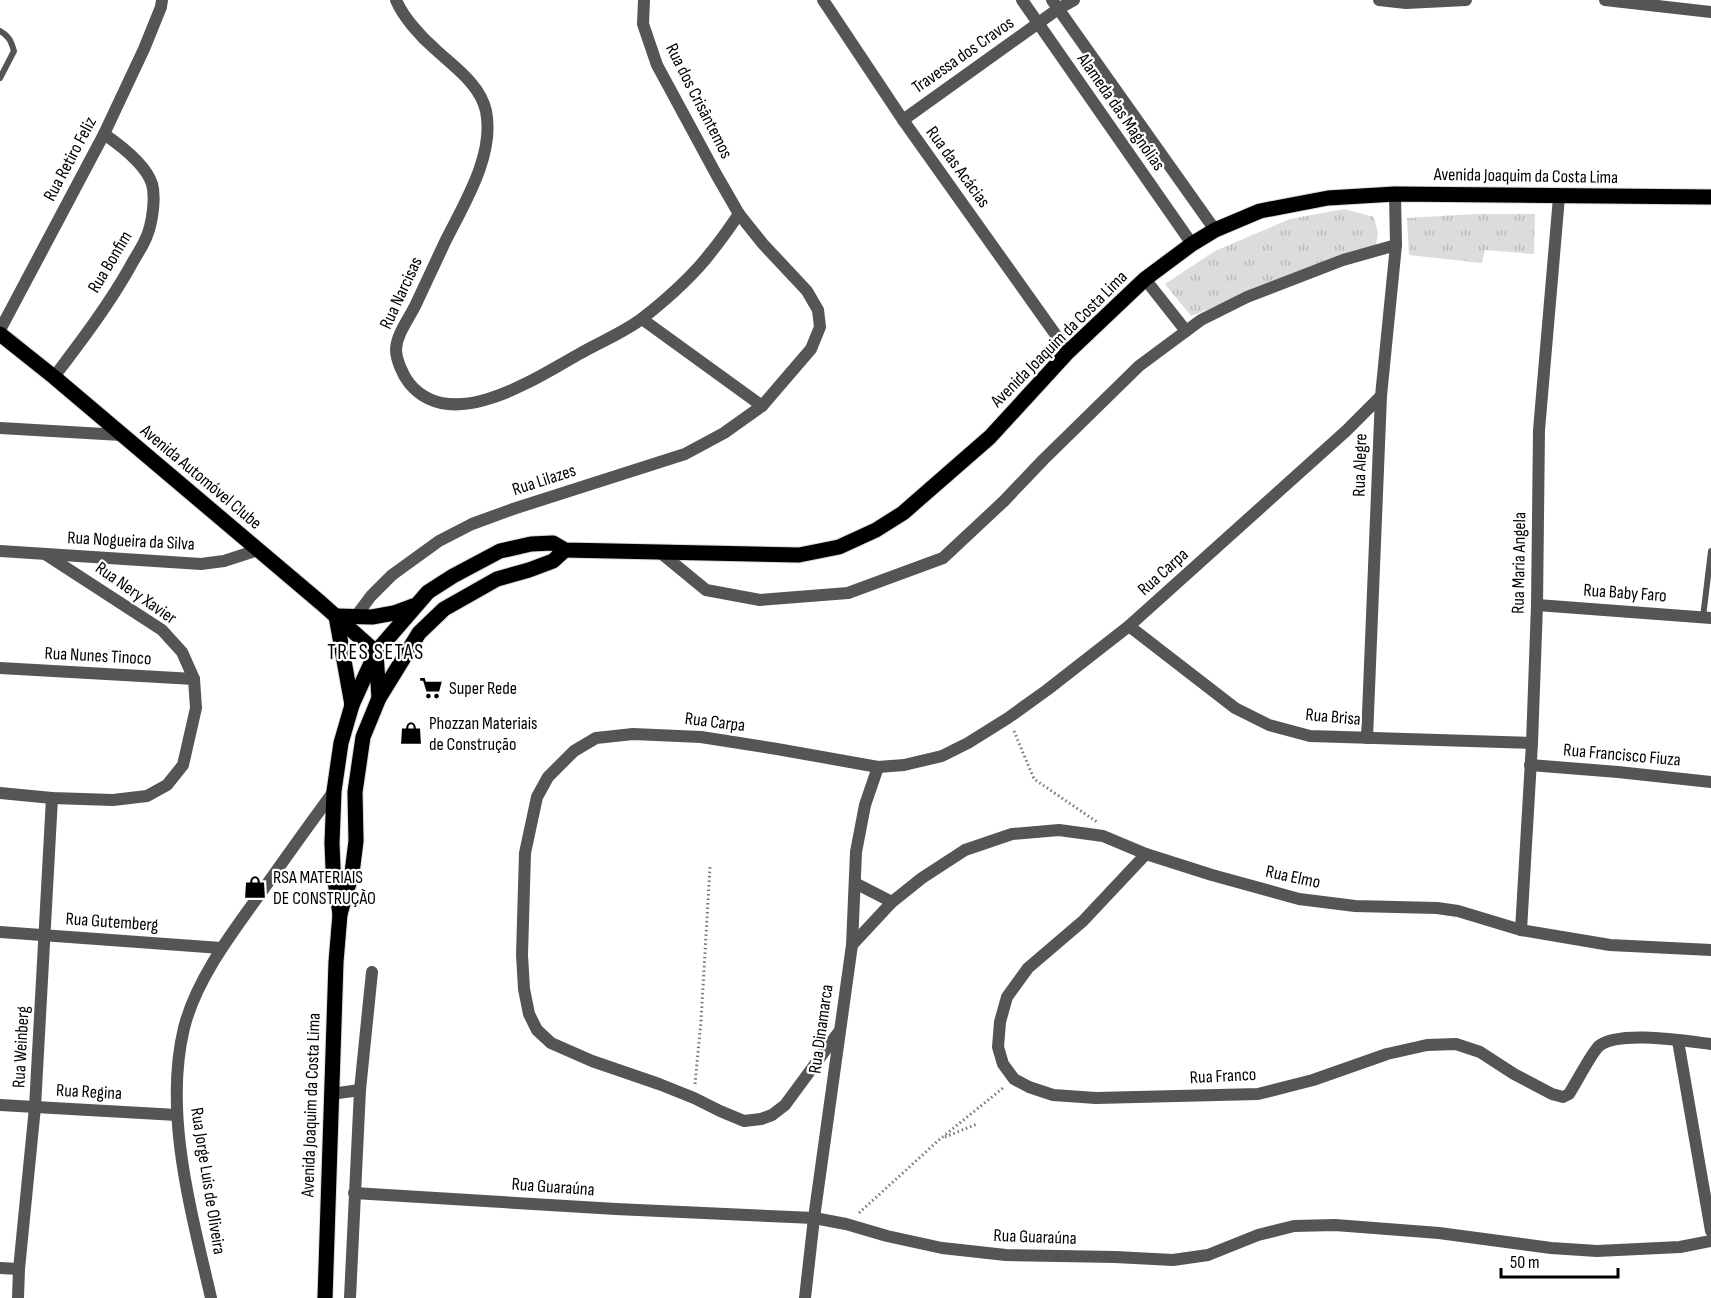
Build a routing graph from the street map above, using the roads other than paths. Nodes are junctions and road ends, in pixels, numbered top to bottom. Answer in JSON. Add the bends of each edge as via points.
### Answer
{"nodes":[{"id":1,"x":162,"y":0,"type":"edge"},
{"id":2,"x":396,"y":0,"type":"edge"},
{"id":3,"x":644,"y":0,"type":"edge"},
{"id":4,"x":823,"y":0,"type":"edge"},
{"id":5,"x":1022,"y":0,"type":"edge"},
{"id":6,"x":1074,"y":0,"type":"edge"},
{"id":7,"x":1379,"y":0,"type":"edge"},
{"id":8,"x":1466,"y":0,"type":"edge"},
{"id":9,"x":1605,"y":0,"type":"edge"},
{"id":10,"x":1055,"y":5,"type":"edge"},
{"id":11,"x":1711,"y":12,"type":"edge"},
{"id":12,"x":1038,"y":24,"type":"junction"},
{"id":13,"x":0,"y":31,"type":"edge"},
{"id":14,"x":0,"y":78,"type":"edge"},
{"id":15,"x":903,"y":120,"type":"junction"},
{"id":16,"x":104,"y":134,"type":"junction"},
{"id":17,"x":1395,"y":194,"type":"junction"},
{"id":18,"x":1559,"y":197,"type":"junction"},
{"id":19,"x":1711,"y":197,"type":"edge"},
{"id":20,"x":739,"y":214,"type":"junction"},
{"id":21,"x":1215,"y":230,"type":"junction"},
{"id":22,"x":1192,"y":244,"type":"junction"},
{"id":23,"x":1396,"y":245,"type":"junction"},
{"id":24,"x":1146,"y":279,"type":"junction"},
{"id":25,"x":642,"y":319,"type":"junction"},
{"id":26,"x":1186,"y":331,"type":"junction"},
{"id":27,"x":0,"y":332,"type":"edge"},
{"id":28,"x":1068,"y":352,"type":"junction"},
{"id":29,"x":54,"y":377,"type":"junction"},
{"id":30,"x":1381,"y":396,"type":"junction"},
{"id":31,"x":762,"y":406,"type":"junction"},
{"id":32,"x":0,"y":428,"type":"edge"},
{"id":33,"x":121,"y":435,"type":"junction"},
{"id":34,"x":258,"y":550,"type":"junction"},
{"id":35,"x":565,"y":550,"type":"junction"},
{"id":36,"x":0,"y":551,"type":"edge"},
{"id":37,"x":1711,"y":551,"type":"edge"},
{"id":38,"x":661,"y":553,"type":"junction"},
{"id":39,"x":45,"y":554,"type":"junction"},
{"id":40,"x":416,"y":604,"type":"junction"},
{"id":41,"x":1537,"y":605,"type":"junction"},
{"id":42,"x":336,"y":616,"type":"junction"},
{"id":43,"x":356,"y":616,"type":"junction"},
{"id":44,"x":1707,"y":617,"type":"edge"},
{"id":45,"x":1129,"y":627,"type":"junction"},
{"id":46,"x":419,"y":633,"type":"junction"},
{"id":47,"x":376,"y":652,"type":"junction"},
{"id":48,"x":0,"y":668,"type":"edge"},
{"id":49,"x":194,"y":679,"type":"junction"},
{"id":50,"x":379,"y":698,"type":"junction"},
{"id":51,"x":352,"y":705,"type":"junction"},
{"id":52,"x":1366,"y":738,"type":"junction"},
{"id":53,"x":1532,"y":743,"type":"junction"},
{"id":54,"x":1530,"y":765,"type":"junction"},
{"id":55,"x":878,"y":767,"type":"junction"},
{"id":56,"x":1711,"y":782,"type":"edge"},
{"id":57,"x":334,"y":791,"type":"junction"},
{"id":58,"x":0,"y":793,"type":"edge"},
{"id":59,"x":52,"y":798,"type":"junction"},
{"id":60,"x":1146,"y":854,"type":"junction"},
{"id":61,"x":855,"y":883,"type":"junction"},
{"id":62,"x":892,"y":902,"type":"junction"},
{"id":63,"x":340,"y":914,"type":"junction"},
{"id":64,"x":1521,"y":930,"type":"junction"},
{"id":65,"x":0,"y":932,"type":"edge"},
{"id":66,"x":45,"y":935,"type":"junction"},
{"id":67,"x":852,"y":945,"type":"junction"},
{"id":68,"x":221,"y":948,"type":"junction"},
{"id":69,"x":1711,"y":950,"type":"edge"},
{"id":70,"x":372,"y":972,"type":"dead end"},
{"id":71,"x":838,"y":1033,"type":"junction"},
{"id":72,"x":1678,"y":1041,"type":"junction"},
{"id":73,"x":1711,"y":1044,"type":"edge"},
{"id":74,"x":360,"y":1090,"type":"junction"},
{"id":75,"x":331,"y":1094,"type":"junction"},
{"id":76,"x":0,"y":1105,"type":"edge"},
{"id":77,"x":35,"y":1107,"type":"junction"},
{"id":78,"x":177,"y":1115,"type":"junction"},
{"id":79,"x":354,"y":1193,"type":"junction"},
{"id":80,"x":814,"y":1218,"type":"junction"},
{"id":81,"x":1711,"y":1231,"type":"edge"},
{"id":82,"x":1711,"y":1241,"type":"edge"},
{"id":83,"x":0,"y":1268,"type":"edge"},
{"id":84,"x":19,"y":1269,"type":"junction"},
{"id":85,"x":18,"y":1298,"type":"edge"},
{"id":86,"x":211,"y":1298,"type":"edge"},
{"id":87,"x":325,"y":1298,"type":"edge"},
{"id":88,"x":351,"y":1298,"type":"edge"},
{"id":89,"x":805,"y":1298,"type":"edge"}],
"edges":[{"from":1,"to":16,"type":"street","name":"Rua Retiro Feliz"},
{"from":2,"to":25,"type":"street","name":"Rua Narcisas","via":[[433,47],[477,90],[486,110],[489,135],[476,179],[400,333],[398,360],[409,382],[426,398],[444,404],[470,404],[514,390]]},
{"from":3,"to":20,"type":"street","name":"Rua dos Crisântemos","via":[[643,24],[657,65]]},
{"from":4,"to":15,"type":"street","name":"Rua das Acácias"},
{"from":5,"to":12,"type":"street","name":"Alameda das Magnólias"},
{"from":6,"to":10,"type":"street","name":"Travessa dos Cravos"},
{"from":7,"to":8,"type":"street"},
{"from":9,"to":11,"type":"street"},
{"from":10,"to":12,"type":"street","name":"Travessa dos Cravos"},
{"from":10,"to":21,"type":"street","name":"Alameda das Magnólias"},
{"from":12,"to":15,"type":"street","name":"Travessa dos Cravos"},
{"from":12,"to":22,"type":"street","name":"Alameda das Magnólias"},
{"from":13,"to":14,"type":"lane","via":[[7,35],[14,51]]},
{"from":15,"to":28,"type":"street","name":"Rua das Acácias"},
{"from":16,"to":27,"type":"street","name":"Rua Retiro Feliz"},
{"from":16,"to":29,"type":"street","name":"Rua Bonfim","via":[[123,147],[152,182],[154,202],[147,237],[89,330]]},
{"from":17,"to":18,"type":"main road","name":"Avenida Joaquim da Costa Lima"},
{"from":17,"to":21,"type":"main road","name":"Avenida Joaquim da Costa Lima","via":[[1328,198],[1260,211]]},
{"from":17,"to":23,"type":"street","name":"Rua Alegre"},
{"from":18,"to":19,"type":"main road","name":"Avenida Joaquim da Costa Lima"},
{"from":18,"to":41,"type":"street","name":"Rua Maria Angela","via":[[1539,430]]},
{"from":20,"to":25,"type":"street","name":"Rua Narcisas","via":[[699,266]]},
{"from":20,"to":31,"type":"street","name":"Rua Lilazes","via":[[807,291],[818,310],[820,327],[810,349]]},
{"from":21,"to":22,"type":"main road","name":"Avenida Joaquim da Costa Lima"},
{"from":22,"to":24,"type":"main road","name":"Avenida Joaquim da Costa Lima"},
{"from":23,"to":26,"type":"street","via":[[1343,260],[1247,297]]},
{"from":23,"to":30,"type":"street","name":"Rua Alegre"},
{"from":24,"to":26,"type":"street"},
{"from":24,"to":28,"type":"main road","name":"Avenida Joaquim da Costa Lima"},
{"from":25,"to":31,"type":"street"},
{"from":26,"to":38,"type":"street","via":[[1139,366],[943,558],[848,593],[760,600],[706,590]]},
{"from":27,"to":29,"type":"main road","name":"Avenida Automóvel Clube"},
{"from":28,"to":38,"type":"main road","name":"Avenida Joaquim da Costa Lima","via":[[990,437],[903,513],[876,530],[839,547],[799,555]]},
{"from":29,"to":33,"type":"main road","name":"Avenida Automóvel Clube"},
{"from":30,"to":45,"type":"street","name":"Rua Carpa"},
{"from":30,"to":52,"type":"street","name":"Rua Alegre"},
{"from":31,"to":43,"type":"street","name":"Rua Lilazes","via":[[685,454],[513,509],[439,541],[392,575]]},
{"from":32,"to":33,"type":"street"},
{"from":33,"to":34,"type":"main road","name":"Avenida Automóvel Clube"},
{"from":34,"to":39,"type":"street","name":"Rua Nogueira da Silva","via":[[201,564]]},
{"from":34,"to":42,"type":"main road","name":"Avenida Automóvel Clube"},
{"from":35,"to":38,"type":"main road","name":"Avenida Joaquim da Costa Lima"},
{"from":35,"to":40,"type":"main road","name":"Avenida Joaquim da Costa Lima","via":[[553,543],[500,551],[453,576]]},
{"from":35,"to":46,"type":"main road","name":"Avenida Joaquim da Costa Lima","via":[[553,561],[497,579],[444,609]]},
{"from":36,"to":39,"type":"street","name":"Rua Nogueira da Silva"},
{"from":37,"to":44,"type":"lane"},
{"from":39,"to":49,"type":"street","name":"Rua Nery Xavier","via":[[162,630],[182,652]]},
{"from":40,"to":43,"type":"main road","via":[[394,613]]},
{"from":40,"to":47,"type":"main road","name":"Avenida Joaquim da Costa Lima"},
{"from":41,"to":44,"type":"street","name":"Rua Baby Faro"},
{"from":41,"to":53,"type":"street","name":"Rua Maria Angela"},
{"from":42,"to":43,"type":"main road"},
{"from":42,"to":47,"type":"main road","name":"Avenida Automóvel Clube"},
{"from":42,"to":51,"type":"main road"},
{"from":45,"to":52,"type":"street","name":"Rua Brisa","via":[[1235,708],[1269,725],[1310,736]]},
{"from":45,"to":55,"type":"street","name":"Rua Carpa","via":[[1047,690],[968,743],[942,756]]},
{"from":46,"to":47,"type":"main road"},
{"from":46,"to":50,"type":"main road","name":"Avenida Joaquim da Costa Lima"},
{"from":47,"to":50,"type":"main road"},
{"from":47,"to":51,"type":"main road","name":"Avenida Joaquim da Costa Lima"},
{"from":48,"to":49,"type":"street","name":"Rua Nunes Tinoco"},
{"from":49,"to":59,"type":"street","name":"Rua Nery Xavier","via":[[196,708],[183,765],[168,785],[147,796],[113,800]]},
{"from":50,"to":63,"type":"main road","name":"Avenida Joaquim da Costa Lima","via":[[363,737],[355,792],[352,873]]},
{"from":51,"to":57,"type":"main road","name":"Avenida Joaquim da Costa Lima"},
{"from":52,"to":53,"type":"street","name":"Rua Brisa"},
{"from":53,"to":54,"type":"street","name":"Rua Maria Angela"},
{"from":54,"to":56,"type":"street","name":"Rua Francisco Fiuza"},
{"from":54,"to":64,"type":"street","name":"Rua Maria Angela"},
{"from":55,"to":61,"type":"street","name":"Rua Dinamarca","via":[[865,806],[856,852]]},
{"from":55,"to":71,"type":"street","name":"Rua Carpa","via":[[701,737],[633,734],[596,738],[574,751],[548,777],[537,797],[525,853],[524,989],[529,1014],[550,1043],[744,1121],[772,1115],[784,1105]]},
{"from":57,"to":63,"type":"main road","name":"Avenida Joaquim da Costa Lima","via":[[333,868]]},
{"from":57,"to":68,"type":"street","name":"Rua Jorge Luis de Oliveira"},
{"from":58,"to":59,"type":"street","name":"Rua Nery Xavier"},
{"from":59,"to":66,"type":"street","name":"Rua Weinberg"},
{"from":60,"to":62,"type":"street","name":"Rua Elmo","via":[[1102,836],[1059,830],[1012,834],[965,850]]},
{"from":60,"to":64,"type":"street","name":"Rua Elmo","via":[[1299,899],[1458,911]]},
{"from":60,"to":72,"type":"street","name":"Rua Franco","via":[[1083,921],[1028,968],[1007,997],[998,1047],[1003,1064],[1014,1079],[1053,1095],[1096,1098],[1258,1094],[1387,1054],[1427,1045],[1456,1044],[1480,1052],[1514,1074],[1563,1097],[1569,1094],[1598,1047],[1613,1040],[1648,1037]]},
{"from":61,"to":62,"type":"street"},
{"from":61,"to":67,"type":"street","name":"Rua Dinamarca"},
{"from":62,"to":67,"type":"street","name":"Rua Elmo"},
{"from":63,"to":75,"type":"main road","name":"Avenida Joaquim da Costa Lima"},
{"from":64,"to":69,"type":"street","name":"Rua Elmo","via":[[1610,945]]},
{"from":65,"to":66,"type":"street","name":"Rua Gutemberg"},
{"from":66,"to":68,"type":"street","name":"Rua Gutemberg"},
{"from":66,"to":77,"type":"street","name":"Rua Weinberg"},
{"from":67,"to":71,"type":"street","name":"Rua Dinamarca"},
{"from":68,"to":78,"type":"street","name":"Rua Jorge Luis de Oliveira","via":[[184,1028],[177,1074]]},
{"from":70,"to":74,"type":"street"},
{"from":71,"to":80,"type":"street","name":"Rua Dinamarca"},
{"from":72,"to":73,"type":"street","name":"Rua Franco"},
{"from":72,"to":81,"type":"street"},
{"from":74,"to":75,"type":"street"},
{"from":74,"to":79,"type":"street"},
{"from":75,"to":87,"type":"main road","name":"Avenida Joaquim da Costa Lima"},
{"from":76,"to":77,"type":"street","name":"Rua Regina"},
{"from":77,"to":78,"type":"street","name":"Rua Regina"},
{"from":77,"to":84,"type":"street","name":"Rua Weinberg"},
{"from":78,"to":86,"type":"street","name":"Rua Jorge Luis de Oliveira","via":[[188,1196]]},
{"from":79,"to":80,"type":"street","name":"Rua Guaraúna"},
{"from":79,"to":88,"type":"street"},
{"from":80,"to":82,"type":"street","name":"Rua Guaraúna","via":[[942,1248],[1006,1255],[1173,1260],[1208,1254],[1294,1226],[1439,1233],[1597,1251],[1680,1247]]},
{"from":80,"to":89,"type":"street","name":"Rua Dinamarca"},
{"from":83,"to":84,"type":"street"},
{"from":84,"to":85,"type":"street","name":"Rua Weinberg"}]}
